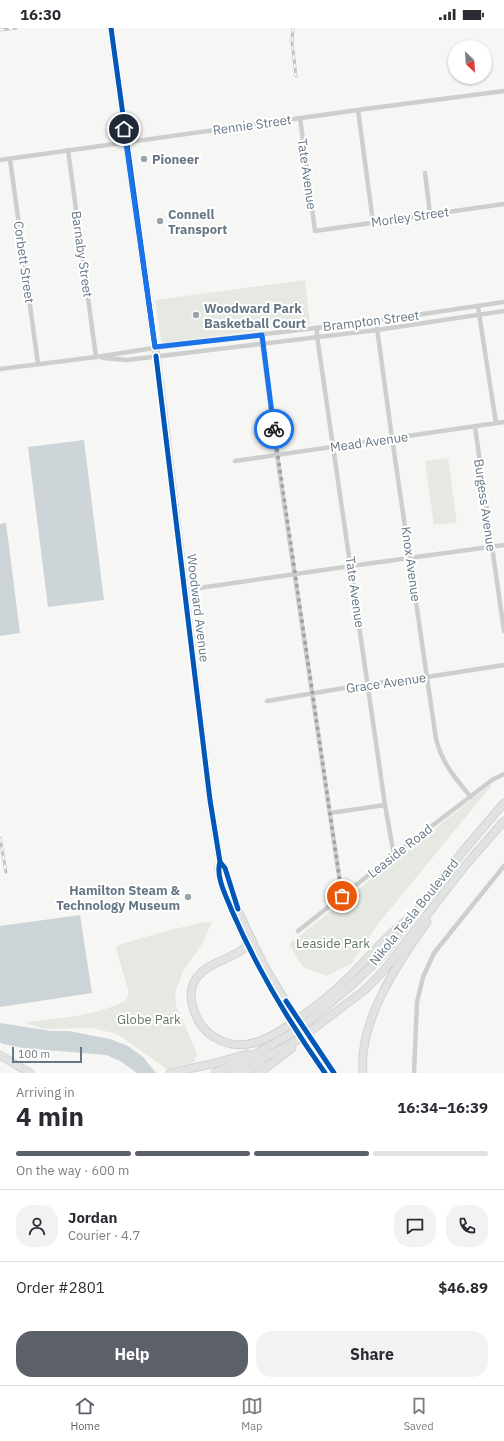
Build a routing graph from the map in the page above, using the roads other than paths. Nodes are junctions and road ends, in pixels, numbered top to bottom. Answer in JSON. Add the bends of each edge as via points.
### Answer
{"nodes":[{"id":1,"x":110,"y":28,"type":"edge"},
{"id":2,"x":504,"y":91,"type":"edge"},
{"id":3,"x":358,"y":110,"type":"junction"},
{"id":4,"x":300,"y":118,"type":"junction"},
{"id":5,"x":127,"y":142,"type":"junction"},
{"id":6,"x":68,"y":150,"type":"junction"},
{"id":7,"x":10,"y":159,"type":"junction"},
{"id":8,"x":0,"y":160,"type":"edge"},
{"id":9,"x":425,"y":173,"type":"dead end"},
{"id":10,"x":504,"y":204,"type":"edge"},
{"id":11,"x":430,"y":214,"type":"junction"},
{"id":12,"x":373,"y":222,"type":"junction"},
{"id":13,"x":315,"y":231,"type":"joint"},
{"id":14,"x":504,"y":302,"type":"edge"},
{"id":15,"x":478,"y":307,"type":"junction"},
{"id":16,"x":504,"y":311,"type":"edge"},
{"id":17,"x":479,"y":315,"type":"junction"},
{"id":18,"x":376,"y":321,"type":"junction"},
{"id":19,"x":317,"y":328,"type":"junction"},
{"id":20,"x":377,"y":330,"type":"junction"},
{"id":21,"x":262,"y":335,"type":"junction"},
{"id":22,"x":317,"y":336,"type":"junction"},
{"id":23,"x":262,"y":343,"type":"junction"},
{"id":24,"x":155,"y":347,"type":"junction"},
{"id":25,"x":156,"y":356,"type":"junction"},
{"id":26,"x":96,"y":357,"type":"junction"},
{"id":27,"x":38,"y":364,"type":"junction"},
{"id":28,"x":0,"y":369,"type":"edge"},
{"id":29,"x":504,"y":422,"type":"edge"},
{"id":30,"x":496,"y":424,"type":"junction"},
{"id":31,"x":475,"y":427,"type":"junction"},
{"id":32,"x":392,"y":438,"type":"junction"},
{"id":33,"x":333,"y":447,"type":"junction"},
{"id":34,"x":277,"y":455,"type":"junction"},
{"id":35,"x":235,"y":461,"type":"dead end"},
{"id":36,"x":504,"y":545,"type":"edge"},
{"id":37,"x":491,"y":547,"type":"junction"},
{"id":38,"x":410,"y":558,"type":"junction"},
{"id":39,"x":351,"y":566,"type":"junction"},
{"id":40,"x":295,"y":574,"type":"junction"},
{"id":41,"x":185,"y":590,"type":"junction"},
{"id":42,"x":504,"y":631,"type":"edge"},
{"id":43,"x":504,"y":666,"type":"edge"},
{"id":44,"x":427,"y":677,"type":"junction"},
{"id":45,"x":368,"y":684,"type":"junction"},
{"id":46,"x":313,"y":693,"type":"junction"},
{"id":47,"x":267,"y":701,"type":"dead end"},
{"id":48,"x":504,"y":774,"type":"edge"},
{"id":49,"x":471,"y":797,"type":"junction"},
{"id":50,"x":504,"y":803,"type":"edge"},
{"id":51,"x":385,"y":805,"type":"junction"},
{"id":52,"x":330,"y":813,"type":"junction"},
{"id":53,"x":504,"y":821,"type":"edge"},
{"id":54,"x":394,"y":855,"type":"junction"},
{"id":55,"x":504,"y":866,"type":"edge"},
{"id":56,"x":464,"y":867,"type":"junction"},
{"id":57,"x":342,"y":896,"type":"junction"},
{"id":58,"x":415,"y":914,"type":"junction"},
{"id":59,"x":298,"y":931,"type":"dead end"},
{"id":60,"x":250,"y":943,"type":"junction"},
{"id":61,"x":347,"y":1005,"type":"junction"},
{"id":62,"x":277,"y":1042,"type":"junction"},
{"id":63,"x":286,"y":1047,"type":"junction"},
{"id":64,"x":0,"y":1055,"type":"edge"},
{"id":65,"x":28,"y":1071,"type":"edge"},
{"id":66,"x":38,"y":1073,"type":"edge"},
{"id":67,"x":170,"y":1073,"type":"edge"},
{"id":68,"x":215,"y":1073,"type":"edge"},
{"id":69,"x":232,"y":1073,"type":"edge"},
{"id":70,"x":244,"y":1073,"type":"edge"},
{"id":71,"x":259,"y":1073,"type":"edge"},
{"id":72,"x":325,"y":1073,"type":"edge"},
{"id":73,"x":334,"y":1073,"type":"edge"},
{"id":74,"x":363,"y":1073,"type":"edge"},
{"id":75,"x":414,"y":1073,"type":"edge"}],
"edges":[{"from":1,"to":5,"type":"main road","name":"Woodward Avenue"},
{"from":2,"to":3,"type":"street","name":"Rennie Street"},
{"from":3,"to":4,"type":"street","name":"Rennie Street"},
{"from":3,"to":12,"type":"street"},
{"from":4,"to":5,"type":"street","name":"Rennie Street"},
{"from":4,"to":13,"type":"street","name":"Tate Avenue"},
{"from":5,"to":6,"type":"street","name":"Rennie Street"},
{"from":5,"to":24,"type":"main road","name":"Woodward Avenue"},
{"from":6,"to":7,"type":"street","name":"Rennie Street"},
{"from":6,"to":26,"type":"street","name":"Barnaby Street"},
{"from":7,"to":8,"type":"street","name":"Rennie Street"},
{"from":7,"to":27,"type":"street","name":"Corbett Street"},
{"from":9,"to":11,"type":"street"},
{"from":10,"to":11,"type":"street","name":"Morley Street"},
{"from":11,"to":12,"type":"street","name":"Morley Street"},
{"from":12,"to":13,"type":"street","name":"Morley Street"},
{"from":14,"to":15,"type":"street","name":"Brampton Street"},
{"from":15,"to":17,"type":"street"},
{"from":15,"to":18,"type":"street","name":"Brampton Street"},
{"from":16,"to":17,"type":"street","name":"Brampton Street"},
{"from":17,"to":20,"type":"street","name":"Brampton Street"},
{"from":17,"to":30,"type":"street"},
{"from":18,"to":19,"type":"street","name":"Brampton Street"},
{"from":18,"to":20,"type":"street","name":"Knox Avenue"},
{"from":19,"to":21,"type":"street","name":"Brampton Street"},
{"from":19,"to":22,"type":"street","name":"Tate Avenue"},
{"from":20,"to":22,"type":"street","name":"Brampton Street"},
{"from":20,"to":32,"type":"street","name":"Knox Avenue"},
{"from":21,"to":23,"type":"street"},
{"from":21,"to":24,"type":"street","name":"Brampton Street"},
{"from":22,"to":23,"type":"street","name":"Brampton Street"},
{"from":22,"to":33,"type":"street","name":"Tate Avenue"},
{"from":23,"to":25,"type":"street","name":"Brampton Street"},
{"from":23,"to":34,"type":"street"},
{"from":24,"to":25,"type":"main road","name":"Woodward Avenue"},
{"from":24,"to":26,"type":"street","name":"Brampton Street"},
{"from":25,"to":26,"type":"street","name":"Brampton Street","via":[[127,360]]},
{"from":25,"to":41,"type":"main road","name":"Woodward Avenue"},
{"from":26,"to":27,"type":"street","name":"Brampton Street"},
{"from":27,"to":28,"type":"street","name":"Brampton Street"},
{"from":29,"to":30,"type":"street","name":"Mead Avenue"},
{"from":30,"to":31,"type":"street","name":"Mead Avenue"},
{"from":31,"to":32,"type":"street","name":"Mead Avenue"},
{"from":31,"to":37,"type":"street","name":"Burgess Avenue"},
{"from":32,"to":33,"type":"street","name":"Mead Avenue"},
{"from":32,"to":38,"type":"street","name":"Knox Avenue"},
{"from":33,"to":34,"type":"street","name":"Mead Avenue"},
{"from":33,"to":39,"type":"street","name":"Tate Avenue"},
{"from":34,"to":35,"type":"street","name":"Mead Avenue"},
{"from":34,"to":40,"type":"street"},
{"from":36,"to":37,"type":"street"},
{"from":37,"to":38,"type":"street"},
{"from":37,"to":42,"type":"street","name":"Burgess Avenue"},
{"from":38,"to":39,"type":"street"},
{"from":38,"to":44,"type":"street","name":"Knox Avenue"},
{"from":39,"to":40,"type":"street"},
{"from":39,"to":45,"type":"street","name":"Tate Avenue"},
{"from":40,"to":41,"type":"street"},
{"from":40,"to":46,"type":"street"},
{"from":41,"to":60,"type":"main road","name":"Woodward Avenue","via":[[213,826],[220,862],[218,868],[223,890]]},
{"from":43,"to":44,"type":"street","name":"Grace Avenue"},
{"from":44,"to":45,"type":"street","name":"Grace Avenue"},
{"from":44,"to":49,"type":"street","name":"Knox Avenue","via":[[439,752],[447,767]]},
{"from":45,"to":46,"type":"street","name":"Grace Avenue"},
{"from":45,"to":51,"type":"street","name":"Tate Avenue"},
{"from":46,"to":47,"type":"street","name":"Grace Avenue"},
{"from":46,"to":52,"type":"street"},
{"from":48,"to":49,"type":"street","name":"Leaside Road"},
{"from":49,"to":54,"type":"street","name":"Leaside Road"},
{"from":50,"to":58,"type":"highway","name":"Nikola Tesla Boulevard"},
{"from":51,"to":52,"type":"street"},
{"from":51,"to":54,"type":"street","name":"Tate Avenue"},
{"from":52,"to":57,"type":"street"},
{"from":53,"to":56,"type":"highway","name":"Nikola Tesla Boulevard"},
{"from":54,"to":57,"type":"street","name":"Leaside Road"},
{"from":55,"to":75,"type":"street","via":[[434,953],[423,977],[417,1002]]},
{"from":56,"to":61,"type":"highway","name":"Nikola Tesla Boulevard","via":[[385,969]]},
{"from":56,"to":74,"type":"highway","via":[[379,1000],[364,1040]]},
{"from":57,"to":59,"type":"street","name":"Leaside Road"},
{"from":58,"to":60,"type":"highway","via":[[395,929],[347,980],[320,1004],[266,1039],[255,1043],[235,1044],[218,1039],[202,1027],[192,1008],[191,992],[200,973]]},
{"from":58,"to":62,"type":"highway","name":"Nikola Tesla Boulevard","via":[[382,956],[353,984],[309,1021]]},
{"from":60,"to":72,"type":"main road","name":"Woodward Avenue","bridge":true,"via":[[287,1015]]},
{"from":60,"to":73,"type":"main road","name":"Woodward Avenue","bridge":true},
{"from":61,"to":63,"type":"highway","name":"Nikola Tesla Boulevard"},
{"from":61,"to":71,"type":"highway","via":[[327,1023]]},
{"from":62,"to":67,"type":"highway","via":[[231,1059]]},
{"from":62,"to":68,"type":"highway"},
{"from":63,"to":69,"type":"highway"},
{"from":63,"to":70,"type":"highway"},
{"from":64,"to":65,"type":"highway"},
{"from":65,"to":66,"type":"highway"}]}
